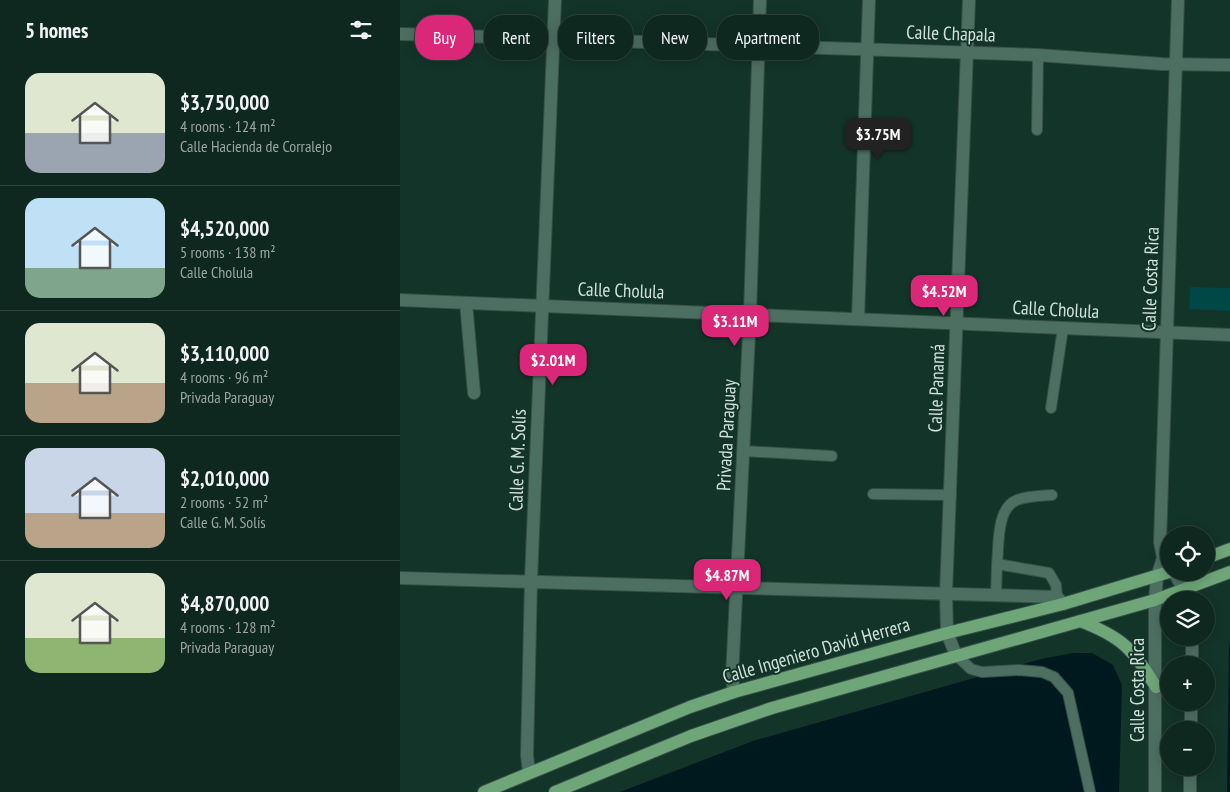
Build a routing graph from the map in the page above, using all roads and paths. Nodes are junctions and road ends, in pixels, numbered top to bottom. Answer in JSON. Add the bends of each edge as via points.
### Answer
{"nodes":[{"id":1,"x":555,"y":0,"type":"edge"},
{"id":2,"x":760,"y":0,"type":"edge"},
{"id":3,"x":869,"y":0,"type":"edge"},
{"id":4,"x":969,"y":0,"type":"edge"},
{"id":5,"x":1178,"y":0,"type":"edge"},
{"id":6,"x":759,"y":15,"type":"edge"},
{"id":7,"x":400,"y":34,"type":"edge"},
{"id":8,"x":554,"y":39,"type":"junction"},
{"id":9,"x":717,"y":45,"type":"edge"},
{"id":10,"x":819,"y":48,"type":"edge"},
{"id":11,"x":868,"y":50,"type":"junction"},
{"id":12,"x":968,"y":52,"type":"junction"},
{"id":13,"x":1038,"y":55,"type":"junction"},
{"id":14,"x":758,"y":60,"type":"edge"},
{"id":15,"x":1176,"y":64,"type":"junction"},
{"id":16,"x":1230,"y":65,"type":"edge"},
{"id":17,"x":1037,"y":130,"type":"dead end"},
{"id":18,"x":400,"y":300,"type":"edge"},
{"id":19,"x":466,"y":302,"type":"junction"},
{"id":20,"x":542,"y":305,"type":"junction"},
{"id":21,"x":750,"y":314,"type":"junction"},
{"id":22,"x":858,"y":318,"type":"junction"},
{"id":23,"x":958,"y":323,"type":"junction"},
{"id":24,"x":1063,"y":328,"type":"junction"},
{"id":25,"x":1167,"y":333,"type":"junction"},
{"id":26,"x":1230,"y":335,"type":"edge"},
{"id":27,"x":474,"y":392,"type":"dead end"},
{"id":28,"x":1051,"y":408,"type":"dead end"},
{"id":29,"x":744,"y":451,"type":"junction"},
{"id":30,"x":832,"y":456,"type":"dead end"},
{"id":31,"x":873,"y":494,"type":"dead end"},
{"id":32,"x":951,"y":495,"type":"junction"},
{"id":33,"x":1052,"y":495,"type":"dead end"},
{"id":34,"x":1161,"y":526,"type":"edge"},
{"id":35,"x":1230,"y":549,"type":"edge"},
{"id":36,"x":1215,"y":555,"type":"edge"},
{"id":37,"x":997,"y":564,"type":"junction"},
{"id":38,"x":1230,"y":572,"type":"edge"},
{"id":39,"x":1160,"y":576,"type":"edge"},
{"id":40,"x":400,"y":578,"type":"edge"},
{"id":41,"x":531,"y":580,"type":"junction"},
{"id":42,"x":1161,"y":581,"type":"edge"},
{"id":43,"x":737,"y":588,"type":"junction"},
{"id":44,"x":1194,"y":591,"type":"edge"},
{"id":45,"x":946,"y":594,"type":"junction"},
{"id":46,"x":996,"y":595,"type":"junction"},
{"id":47,"x":1160,"y":599,"type":"edge"},
{"id":48,"x":1060,"y":600,"type":"junction"},
{"id":49,"x":1155,"y":600,"type":"junction"},
{"id":50,"x":1080,"y":621,"type":"junction"},
{"id":51,"x":947,"y":633,"type":"junction"},
{"id":52,"x":956,"y":655,"type":"junction"},
{"id":53,"x":1156,"y":687,"type":"junction"},
{"id":54,"x":734,"y":692,"type":"junction"},
{"id":55,"x":529,"y":772,"type":"junction"},
{"id":56,"x":1190,"y":776,"type":"edge"},
{"id":57,"x":484,"y":792,"type":"edge"},
{"id":58,"x":555,"y":792,"type":"edge"},
{"id":59,"x":1090,"y":792,"type":"edge"},
{"id":60,"x":1155,"y":792,"type":"edge"},
{"id":61,"x":1190,"y":792,"type":"edge"}],
"edges":[{"from":1,"to":8,"type":"street","name":"Calle G. M. Solís"},
{"from":2,"to":6,"type":"street","name":"Privada Paraguay"},
{"from":3,"to":11,"type":"street"},
{"from":4,"to":12,"type":"street","name":"Calle Panamá"},
{"from":5,"to":15,"type":"street","name":"Calle Costa Rica"},
{"from":7,"to":8,"type":"street","name":"Calle Chapala"},
{"from":8,"to":9,"type":"street","name":"Calle Chapala"},
{"from":8,"to":20,"type":"street","name":"Calle G. M. Solís"},
{"from":10,"to":11,"type":"street","name":"Calle Chapala"},
{"from":11,"to":12,"type":"street","name":"Calle Chapala"},
{"from":11,"to":22,"type":"street"},
{"from":12,"to":13,"type":"street","name":"Calle Chapala"},
{"from":12,"to":23,"type":"street","name":"Calle Panamá"},
{"from":13,"to":15,"type":"street","name":"Calle Chapala"},
{"from":13,"to":17,"type":"lane"},
{"from":14,"to":21,"type":"street","name":"Privada Paraguay"},
{"from":15,"to":16,"type":"street","name":"Calle Chapala"},
{"from":15,"to":25,"type":"street","name":"Calle Costa Rica"},
{"from":18,"to":19,"type":"street","name":"Calle Cholula"},
{"from":19,"to":20,"type":"street","name":"Calle Cholula"},
{"from":19,"to":27,"type":"street"},
{"from":20,"to":21,"type":"street","name":"Calle Cholula"},
{"from":20,"to":41,"type":"street","name":"Calle G. M. Solís"},
{"from":21,"to":22,"type":"street","name":"Calle Cholula"},
{"from":21,"to":29,"type":"street","name":"Privada Paraguay"},
{"from":22,"to":23,"type":"street","name":"Calle Cholula"},
{"from":23,"to":24,"type":"street","name":"Calle Cholula"},
{"from":23,"to":32,"type":"street","name":"Calle Panamá"},
{"from":24,"to":25,"type":"street","name":"Calle Cholula"},
{"from":24,"to":28,"type":"lane"},
{"from":25,"to":26,"type":"street","name":"Calle Cholula"},
{"from":25,"to":34,"type":"street","name":"Calle Costa Rica"},
{"from":29,"to":30,"type":"lane"},
{"from":29,"to":43,"type":"street","name":"Privada Paraguay"},
{"from":31,"to":32,"type":"lane"},
{"from":32,"to":45,"type":"street","name":"Calle Panamá"},
{"from":33,"to":37,"type":"lane","via":[[1018,499],[1011,503],[1000,529]]},
{"from":35,"to":36,"type":"main road"},
{"from":37,"to":46,"type":"lane"},
{"from":37,"to":48,"type":"lane","via":[[1049,573]]},
{"from":38,"to":44,"type":"main road"},
{"from":39,"to":48,"type":"main road","name":"Calle Ingeniero David Herrera"},
{"from":40,"to":41,"type":"street"},
{"from":41,"to":43,"type":"street"},
{"from":41,"to":55,"type":"street","name":"Calle G. M. Solís"},
{"from":42,"to":49,"type":"street","name":"Calle Costa Rica"},
{"from":43,"to":45,"type":"street"},
{"from":43,"to":54,"type":"street","name":"Privada Paraguay"},
{"from":45,"to":46,"type":"street"},
{"from":45,"to":51,"type":"street","name":"Calle Panamá"},
{"from":46,"to":48,"type":"street"},
{"from":47,"to":49,"type":"main road"},
{"from":48,"to":51,"type":"main road","name":"Calle Ingeniero David Herrera"},
{"from":49,"to":50,"type":"main road"},
{"from":49,"to":53,"type":"street","name":"Calle Costa Rica"},
{"from":50,"to":52,"type":"main road"},
{"from":50,"to":53,"type":"main road","via":[[1109,632],[1130,648]]},
{"from":51,"to":52,"type":"street","name":"Calle Panamá"},
{"from":51,"to":54,"type":"main road","name":"Calle Ingeniero David Herrera"},
{"from":52,"to":58,"type":"main road","via":[[772,708],[691,736]]},
{"from":52,"to":59,"type":"lane","via":[[971,669],[982,672],[1019,670],[1042,672],[1054,677],[1068,693]]},
{"from":53,"to":60,"type":"street","name":"Calle Costa Rica"},
{"from":54,"to":55,"type":"main road","name":"Calle Ingeniero David Herrera"},
{"from":55,"to":57,"type":"main road","name":"Calle Ingeniero David Herrera"},
{"from":56,"to":61,"type":"street"}]}
